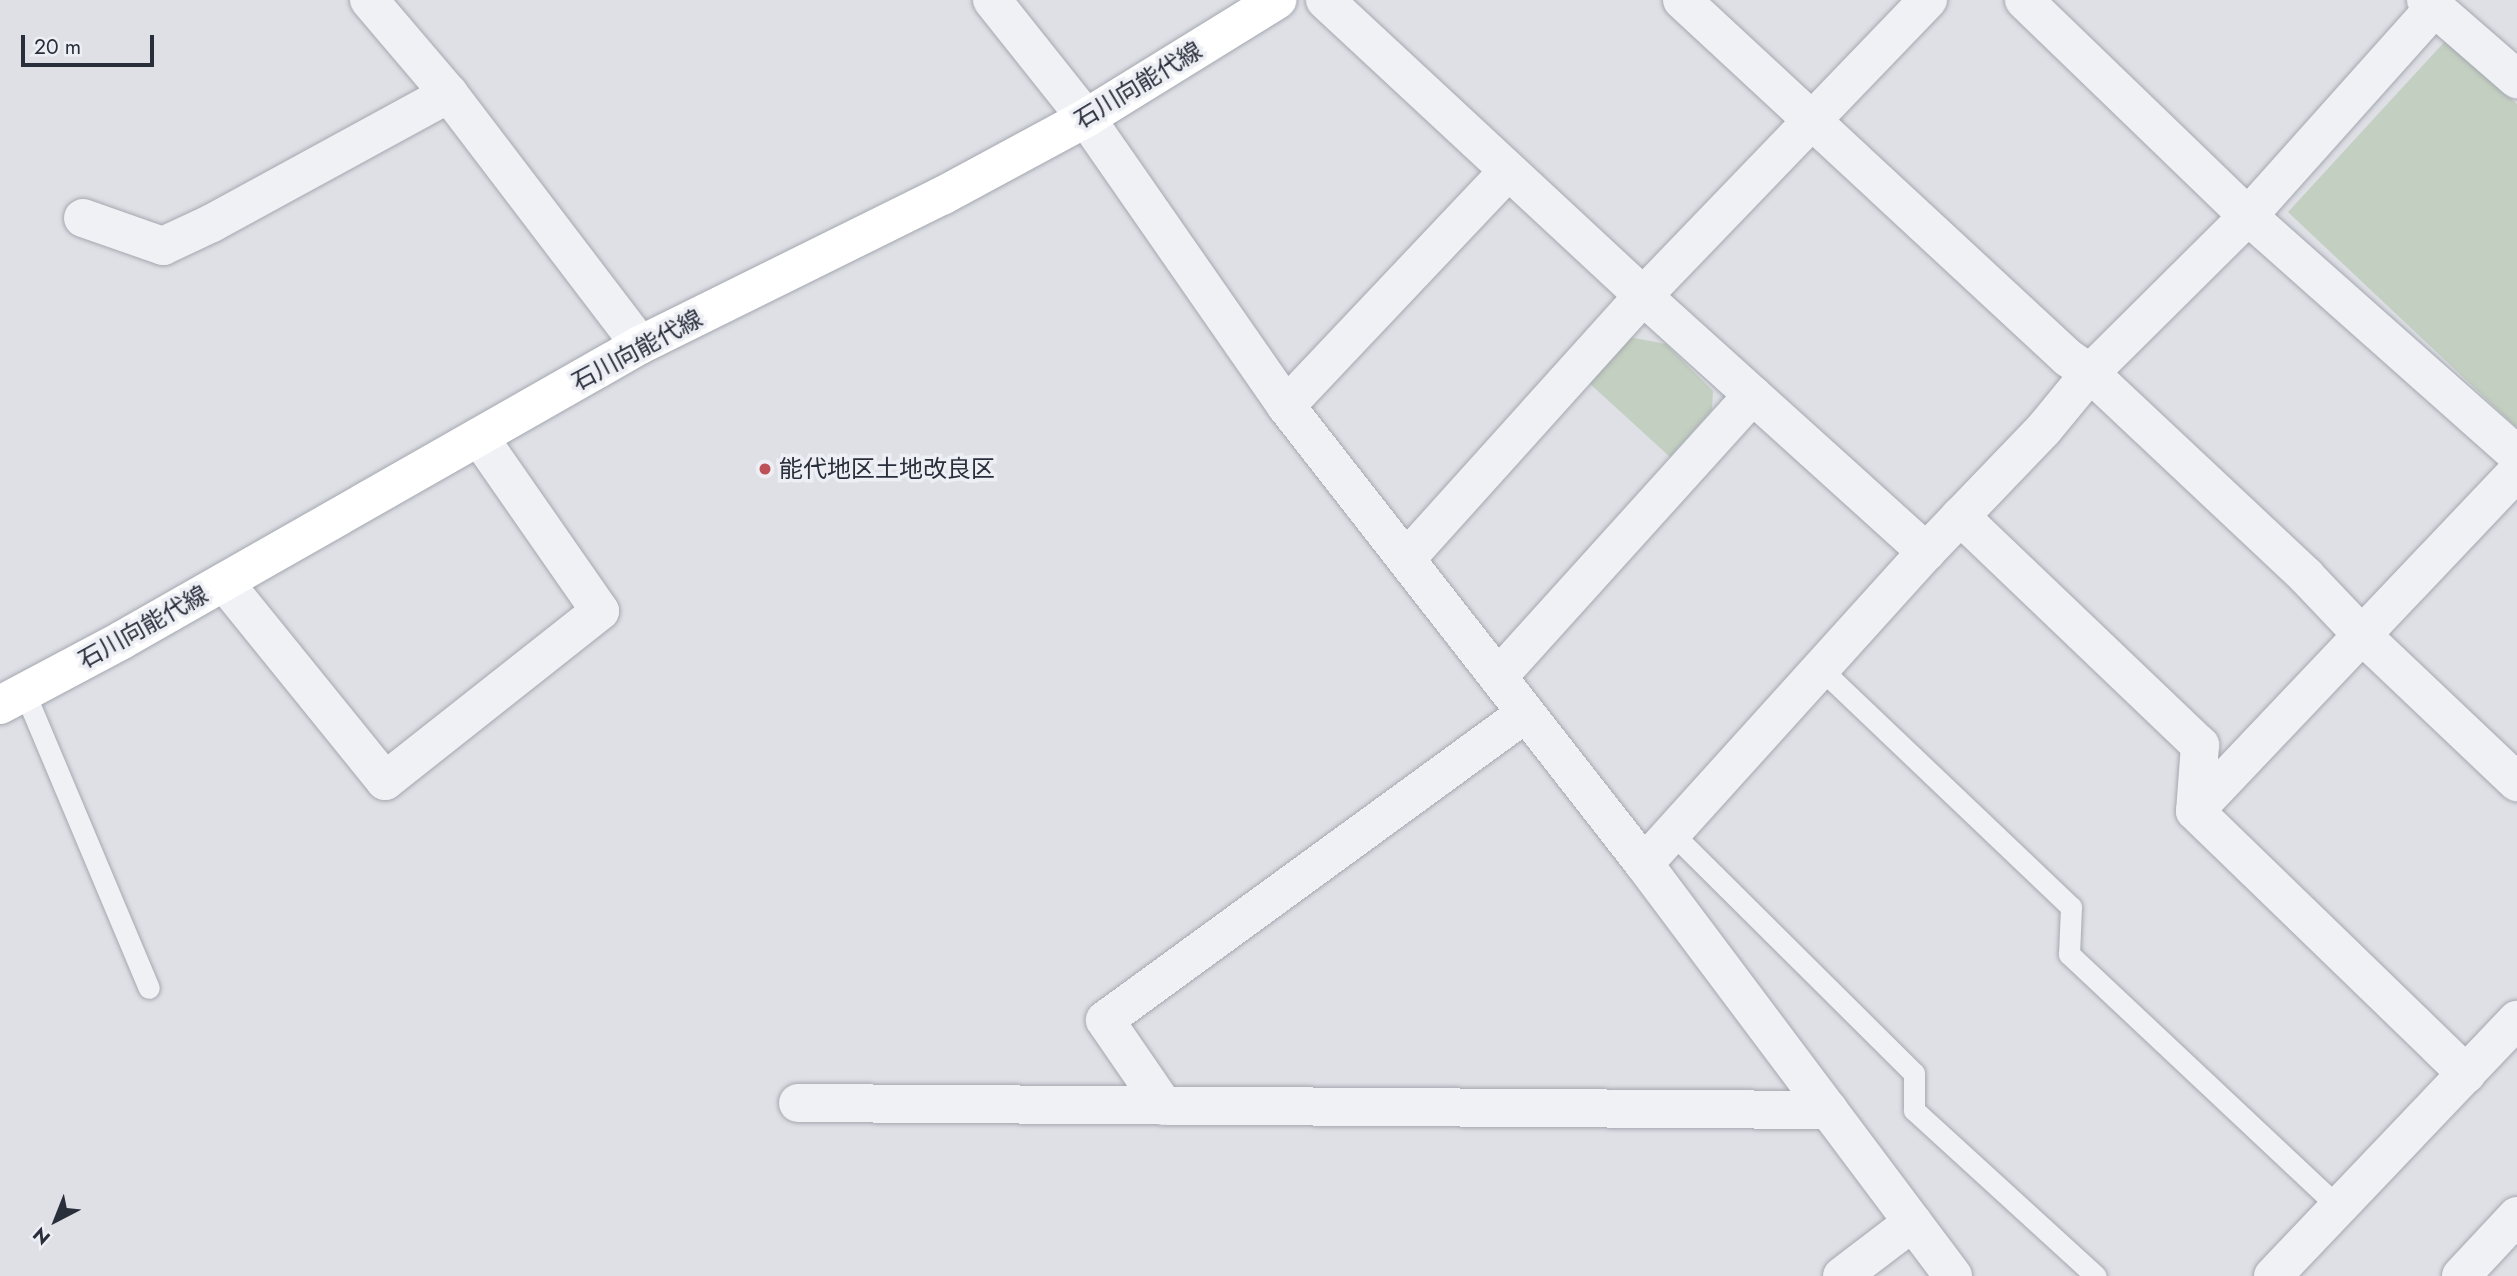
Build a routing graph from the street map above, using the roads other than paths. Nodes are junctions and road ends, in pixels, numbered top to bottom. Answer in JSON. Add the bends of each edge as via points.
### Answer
{"nodes":[{"id":1,"x":369,"y":0,"type":"edge"},
{"id":2,"x":992,"y":0,"type":"edge"},
{"id":3,"x":1277,"y":0,"type":"edge"},
{"id":4,"x":1325,"y":0,"type":"edge"},
{"id":5,"x":1682,"y":0,"type":"edge"},
{"id":6,"x":1928,"y":0,"type":"edge"},
{"id":7,"x":2024,"y":0,"type":"edge"},
{"id":8,"x":2430,"y":4,"type":"edge"},
{"id":9,"x":2517,"y":79,"type":"edge"},
{"id":10,"x":449,"y":94,"type":"junction"},
{"id":11,"x":1086,"y":118,"type":"junction"},
{"id":12,"x":1812,"y":120,"type":"junction"},
{"id":13,"x":1508,"y":171,"type":"junction"},
{"id":14,"x":2248,"y":216,"type":"junction"},
{"id":15,"x":83,"y":218,"type":"dead end"},
{"id":16,"x":1643,"y":296,"type":"junction"},
{"id":17,"x":640,"y":345,"type":"junction"},
{"id":18,"x":2090,"y":373,"type":"junction"},
{"id":19,"x":1753,"y":395,"type":"junction"},
{"id":20,"x":1286,"y":406,"type":"junction"},
{"id":21,"x":479,"y":437,"type":"junction"},
{"id":22,"x":2517,"y":455,"type":"edge"},
{"id":23,"x":2517,"y":472,"type":"edge"},
{"id":24,"x":1960,"y":516,"type":"junction"},
{"id":25,"x":1926,"y":552,"type":"junction"},
{"id":26,"x":1407,"y":558,"type":"junction"},
{"id":27,"x":224,"y":582,"type":"junction"},
{"id":28,"x":2362,"y":635,"type":"junction"},
{"id":29,"x":1821,"y":669,"type":"junction"},
{"id":30,"x":1498,"y":677,"type":"junction"},
{"id":31,"x":12,"y":698,"type":"edge"},
{"id":32,"x":1526,"y":713,"type":"junction"},
{"id":33,"x":2517,"y":782,"type":"edge"},
{"id":34,"x":2195,"y":811,"type":"junction"},
{"id":35,"x":1672,"y":833,"type":"junction"},
{"id":36,"x":1644,"y":864,"type":"junction"},
{"id":37,"x":149,"y":988,"type":"dead end"},
{"id":38,"x":2517,"y":1020,"type":"edge"},
{"id":39,"x":2466,"y":1073,"type":"junction"},
{"id":40,"x":798,"y":1103,"type":"dead end"},
{"id":41,"x":1164,"y":1106,"type":"junction"},
{"id":42,"x":1829,"y":1110,"type":"junction"},
{"id":43,"x":2338,"y":1207,"type":"junction"},
{"id":44,"x":2517,"y":1216,"type":"edge"},
{"id":45,"x":1913,"y":1222,"type":"junction"},
{"id":46,"x":1842,"y":1276,"type":"edge"},
{"id":47,"x":1953,"y":1276,"type":"edge"},
{"id":48,"x":2096,"y":1276,"type":"edge"},
{"id":49,"x":2273,"y":1276,"type":"edge"},
{"id":50,"x":2461,"y":1276,"type":"edge"}],
"edges":[{"from":1,"to":10,"type":"street"},
{"from":2,"to":11,"type":"street"},
{"from":3,"to":11,"type":"main road","name":"石川向能代線"},
{"from":4,"to":13,"type":"street"},
{"from":5,"to":12,"type":"street"},
{"from":6,"to":12,"type":"street"},
{"from":7,"to":14,"type":"street"},
{"from":8,"to":9,"type":"street"},
{"from":8,"to":14,"type":"street"},
{"from":10,"to":15,"type":"street","via":[[163,246]]},
{"from":10,"to":17,"type":"street"},
{"from":11,"to":17,"type":"main road","name":"石川向能代線","via":[[942,197]]},
{"from":11,"to":20,"type":"street"},
{"from":12,"to":16,"type":"street"},
{"from":12,"to":18,"type":"street","via":[[2068,358]]},
{"from":13,"to":16,"type":"street"},
{"from":13,"to":20,"type":"street"},
{"from":14,"to":18,"type":"street"},
{"from":14,"to":22,"type":"street"},
{"from":16,"to":19,"type":"street"},
{"from":16,"to":26,"type":"street"},
{"from":17,"to":21,"type":"main road","name":"石川向能代線"},
{"from":18,"to":24,"type":"street","via":[[2044,429]]},
{"from":18,"to":28,"type":"street","via":[[2306,576]]},
{"from":19,"to":25,"type":"street"},
{"from":19,"to":30,"type":"street"},
{"from":20,"to":26,"type":"street"},
{"from":21,"to":27,"type":"main road","name":"石川向能代線"},
{"from":21,"to":27,"type":"street","via":[[600,611],[385,781]]},
{"from":23,"to":28,"type":"street"},
{"from":24,"to":25,"type":"street"},
{"from":24,"to":34,"type":"street","via":[[2200,745]]},
{"from":25,"to":29,"type":"street"},
{"from":26,"to":30,"type":"street"},
{"from":27,"to":31,"type":"main road","name":"石川向能代線"},
{"from":28,"to":33,"type":"street"},
{"from":28,"to":34,"type":"street"},
{"from":29,"to":35,"type":"street"},
{"from":29,"to":43,"type":"lane","via":[[2071,907],[2069,954]]},
{"from":30,"to":32,"type":"street"},
{"from":31,"to":37,"type":"lane"},
{"from":32,"to":36,"type":"street"},
{"from":32,"to":41,"type":"street","via":[[1105,1020]]},
{"from":34,"to":39,"type":"street"},
{"from":35,"to":36,"type":"street"},
{"from":35,"to":48,"type":"lane","via":[[1914,1073],[1914,1110]]},
{"from":36,"to":42,"type":"street"},
{"from":38,"to":39,"type":"street"},
{"from":39,"to":43,"type":"street"},
{"from":40,"to":41,"type":"street"},
{"from":41,"to":42,"type":"street"},
{"from":42,"to":45,"type":"street"},
{"from":43,"to":49,"type":"street"},
{"from":44,"to":50,"type":"street"},
{"from":45,"to":46,"type":"street"},
{"from":45,"to":47,"type":"street"}]}
